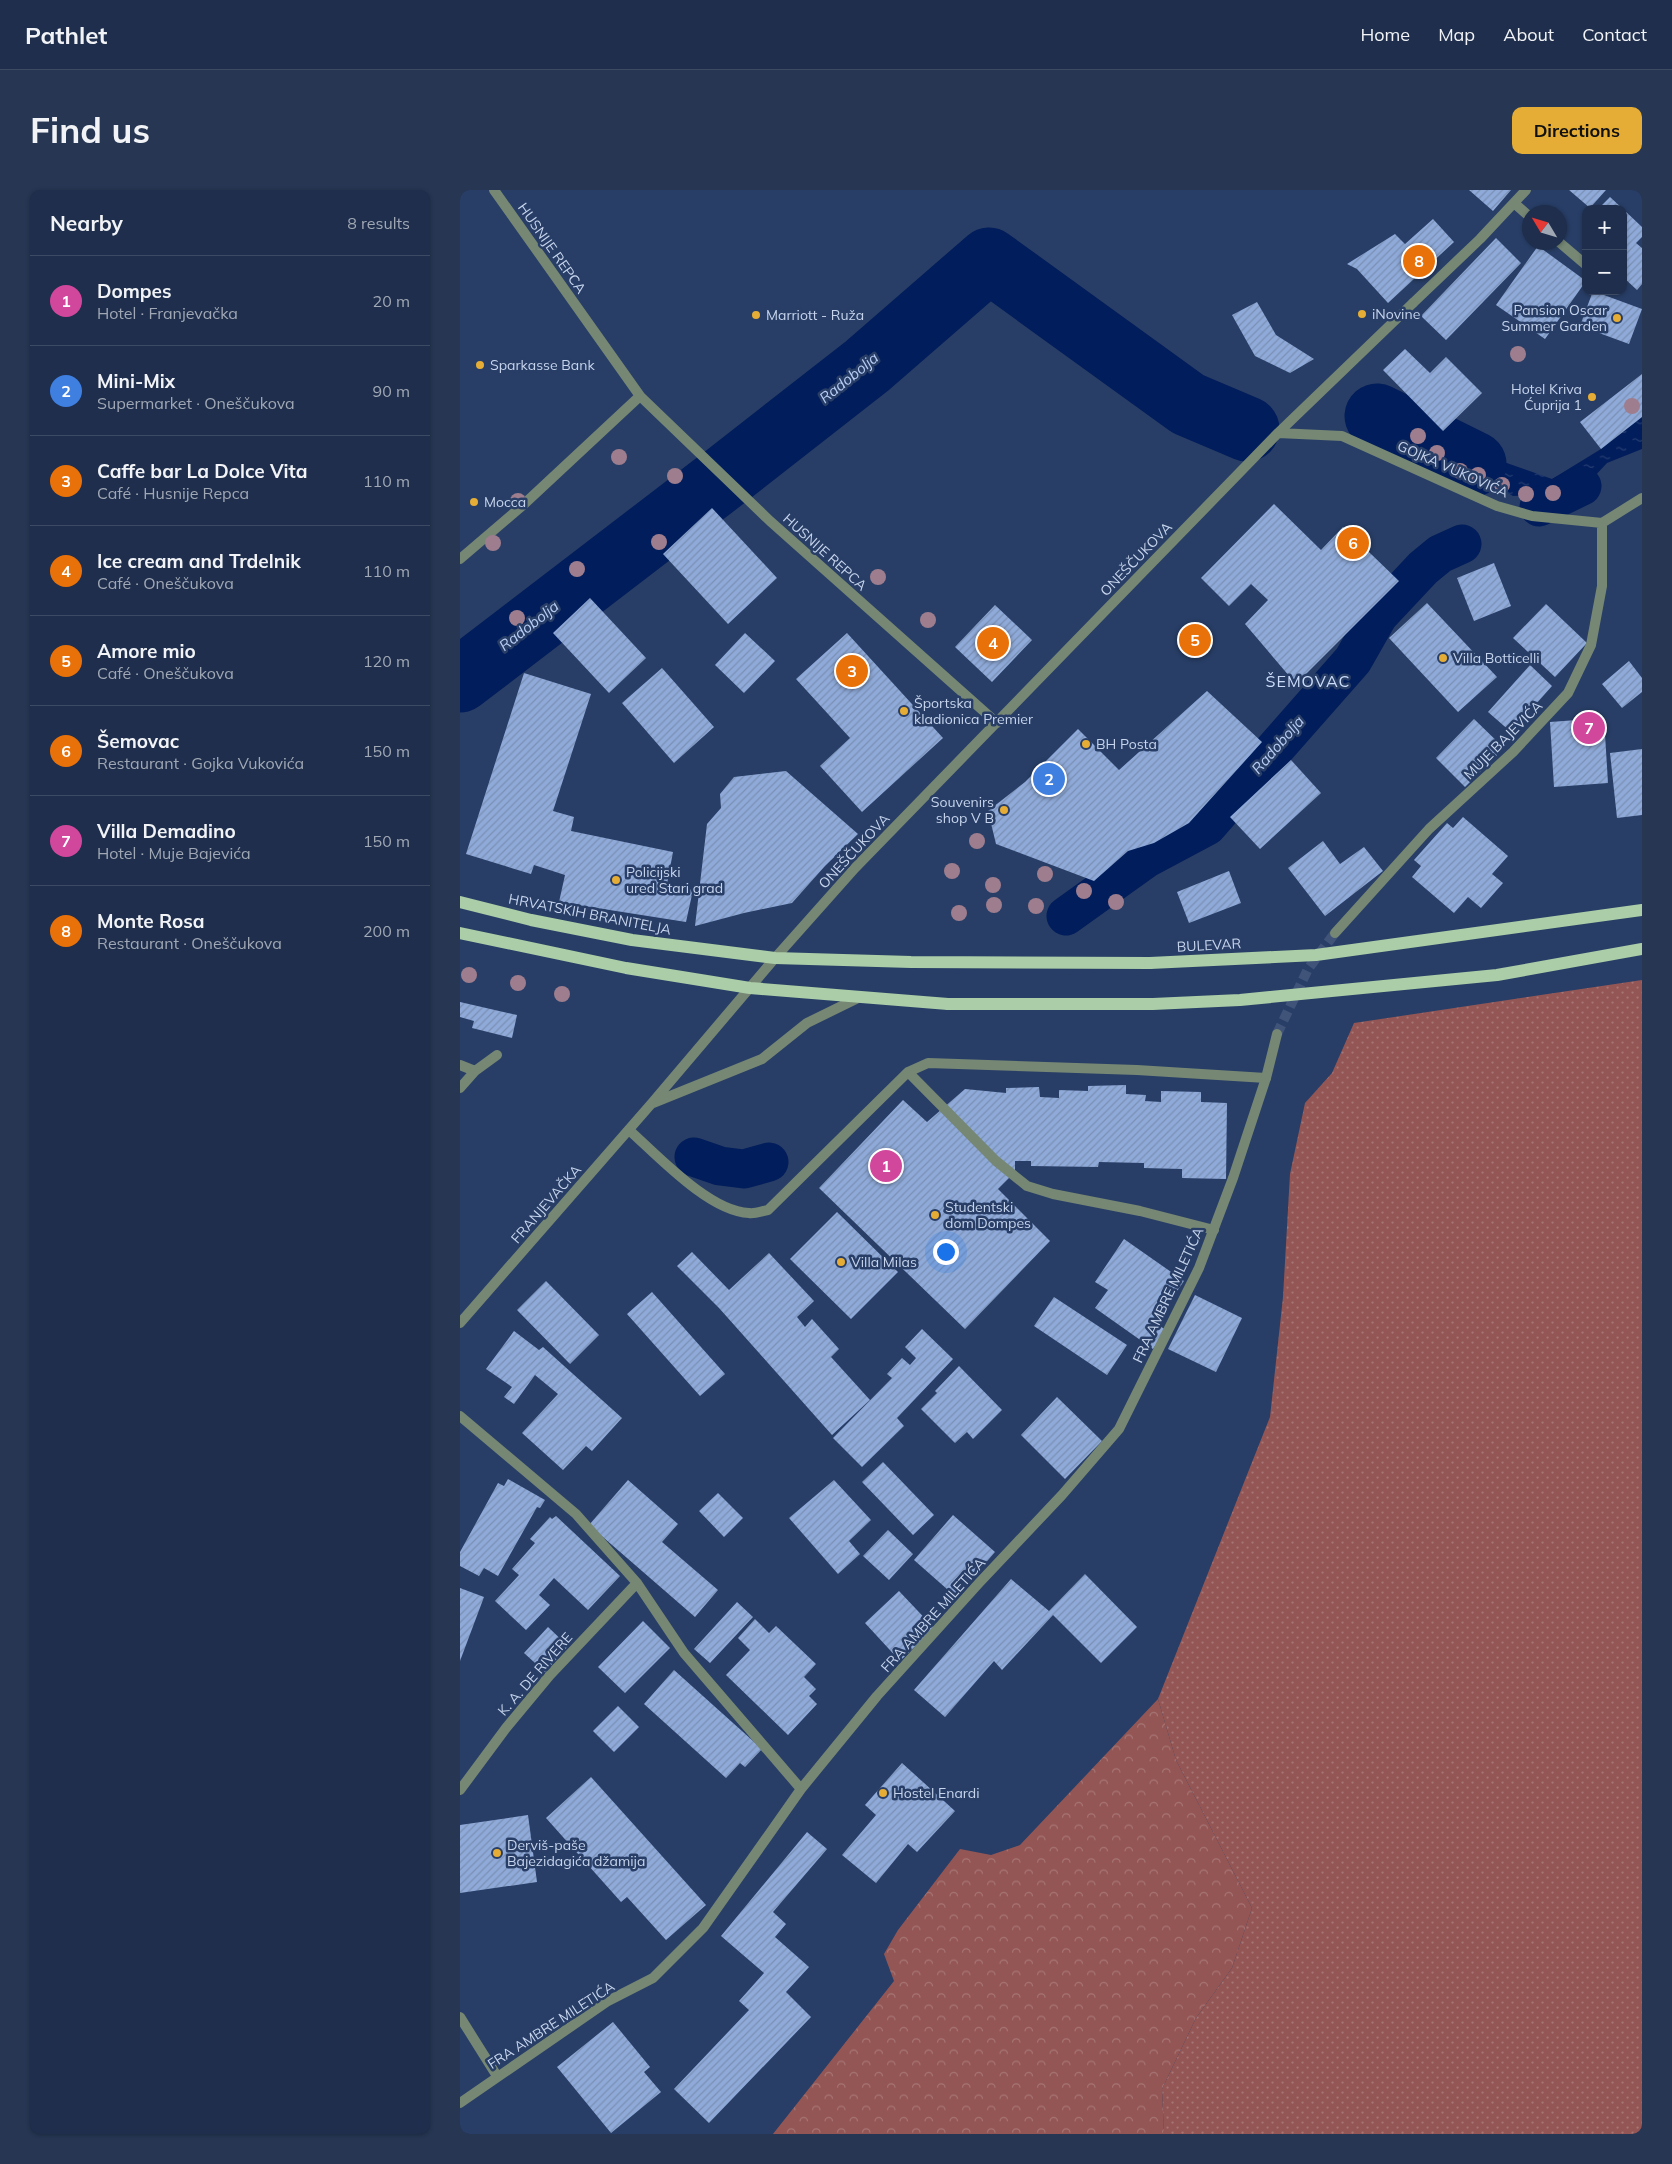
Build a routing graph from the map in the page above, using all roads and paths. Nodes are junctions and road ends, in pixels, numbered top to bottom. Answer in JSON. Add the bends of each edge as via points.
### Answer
{"nodes":[{"id":1,"x":494,"y":190,"type":"edge"},
{"id":2,"x":1526,"y":190,"type":"edge"},
{"id":3,"x":1514,"y":203,"type":"junction"},
{"id":4,"x":1522,"y":210,"type":"edge"},
{"id":5,"x":1567,"y":249,"type":"edge"},
{"id":6,"x":1582,"y":262,"type":"edge"},
{"id":7,"x":640,"y":396,"type":"junction"},
{"id":8,"x":1278,"y":433,"type":"junction"},
{"id":9,"x":1642,"y":498,"type":"edge"},
{"id":10,"x":1602,"y":523,"type":"junction"},
{"id":11,"x":460,"y":559,"type":"edge"},
{"id":12,"x":996,"y":723,"type":"junction"},
{"id":13,"x":460,"y":902,"type":"edge"},
{"id":14,"x":1642,"y":910,"type":"edge"},
{"id":15,"x":460,"y":933,"type":"edge"},
{"id":16,"x":1335,"y":933,"type":"tunnel mouth"},
{"id":17,"x":1642,"y":949,"type":"edge"},
{"id":18,"x":775,"y":958,"type":"junction"},
{"id":19,"x":750,"y":988,"type":"junction"},
{"id":20,"x":860,"y":997,"type":"junction"},
{"id":21,"x":1277,"y":1034,"type":"tunnel mouth"},
{"id":22,"x":497,"y":1055,"type":"dead end"},
{"id":23,"x":460,"y":1065,"type":"edge"},
{"id":24,"x":475,"y":1071,"type":"junction"},
{"id":25,"x":908,"y":1072,"type":"junction"},
{"id":26,"x":1266,"y":1078,"type":"junction"},
{"id":27,"x":460,"y":1088,"type":"edge"},
{"id":28,"x":652,"y":1103,"type":"junction"},
{"id":29,"x":629,"y":1130,"type":"junction"},
{"id":30,"x":1214,"y":1230,"type":"junction"},
{"id":31,"x":461,"y":1320,"type":"edge"},
{"id":32,"x":460,"y":1416,"type":"edge"},
{"id":33,"x":637,"y":1582,"type":"junction"},
{"id":34,"x":801,"y":1788,"type":"junction"},
{"id":35,"x":460,"y":1790,"type":"edge"},
{"id":36,"x":460,"y":2017,"type":"edge"},
{"id":37,"x":497,"y":2076,"type":"junction"},
{"id":38,"x":460,"y":2103,"type":"edge"}],
"edges":[{"from":1,"to":7,"type":"street","name":"HUSNIJE REPCA"},
{"from":2,"to":3,"type":"street","name":"ONEŠČUKOVA"},
{"from":3,"to":4,"type":"street"},
{"from":3,"to":8,"type":"street","name":"ONEŠČUKOVA"},
{"from":5,"to":6,"type":"street"},
{"from":7,"to":11,"type":"street"},
{"from":7,"to":12,"type":"street","name":"HUSNIJE REPCA","via":[[770,521]]},
{"from":8,"to":10,"type":"street","name":"GOJKA VUKOVIĆA","via":[[1342,436],[1497,506],[1532,516]]},
{"from":8,"to":12,"type":"street","name":"ONEŠČUKOVA"},
{"from":9,"to":10,"type":"street"},
{"from":10,"to":16,"type":"street","name":"MUJE BAJEVIĆA","via":[[1602,586],[1591,645],[1568,693],[1513,752],[1429,829]]},
{"from":12,"to":18,"type":"street","name":"ONEŠČUKOVA","via":[[855,868]]},
{"from":13,"to":18,"type":"main road","name":"HRVATSKIH BRANITELJA","via":[[632,940]]},
{"from":14,"to":18,"type":"main road","name":"BULEVAR","bridge":true,"via":[[1316,955],[1150,963]]},
{"from":15,"to":19,"type":"main road","via":[[626,968]]},
{"from":17,"to":20,"type":"main road","bridge":true,"via":[[1497,975],[1240,1000],[1153,1004],[948,1004]]},
{"from":18,"to":19,"type":"street","name":"FRANJEVAČKA"},
{"from":19,"to":20,"type":"main road"},
{"from":19,"to":28,"type":"street","name":"FRANJEVAČKA"},
{"from":20,"to":28,"type":"street","name":"FRANJEVAČKA","via":[[807,1023],[762,1059]]},
{"from":21,"to":26,"type":"street","name":"FRA AMBRE MILETIĆA"},
{"from":22,"to":24,"type":"street"},
{"from":23,"to":24,"type":"street"},
{"from":24,"to":27,"type":"street"},
{"from":25,"to":26,"type":"street","via":[[928,1062]]},
{"from":25,"to":29,"type":"street","via":[[768,1210],[750,1214],[711,1201]]},
{"from":25,"to":30,"type":"street","via":[[996,1161],[1027,1186]]},
{"from":26,"to":30,"type":"street","name":"FRA AMBRE MILETIĆA"},
{"from":28,"to":29,"type":"street","name":"FRANJEVAČKA"},
{"from":29,"to":31,"type":"street","name":"FRANJEVAČKA"},
{"from":30,"to":34,"type":"street","name":"FRA AMBRE MILETIĆA","via":[[1195,1276],[1119,1429],[884,1689]]},
{"from":32,"to":33,"type":"street","via":[[576,1514]]},
{"from":33,"to":34,"type":"street","via":[[684,1653]]},
{"from":33,"to":35,"type":"street","name":"K. A. DE RIVERE","via":[[550,1675]]},
{"from":34,"to":37,"type":"street","name":"FRA AMBRE MILETIĆA","via":[[703,1928],[653,1978],[608,2001]]},
{"from":36,"to":37,"type":"street"},
{"from":37,"to":38,"type":"street","name":"FRA AMBRE MILETIĆA"}]}
